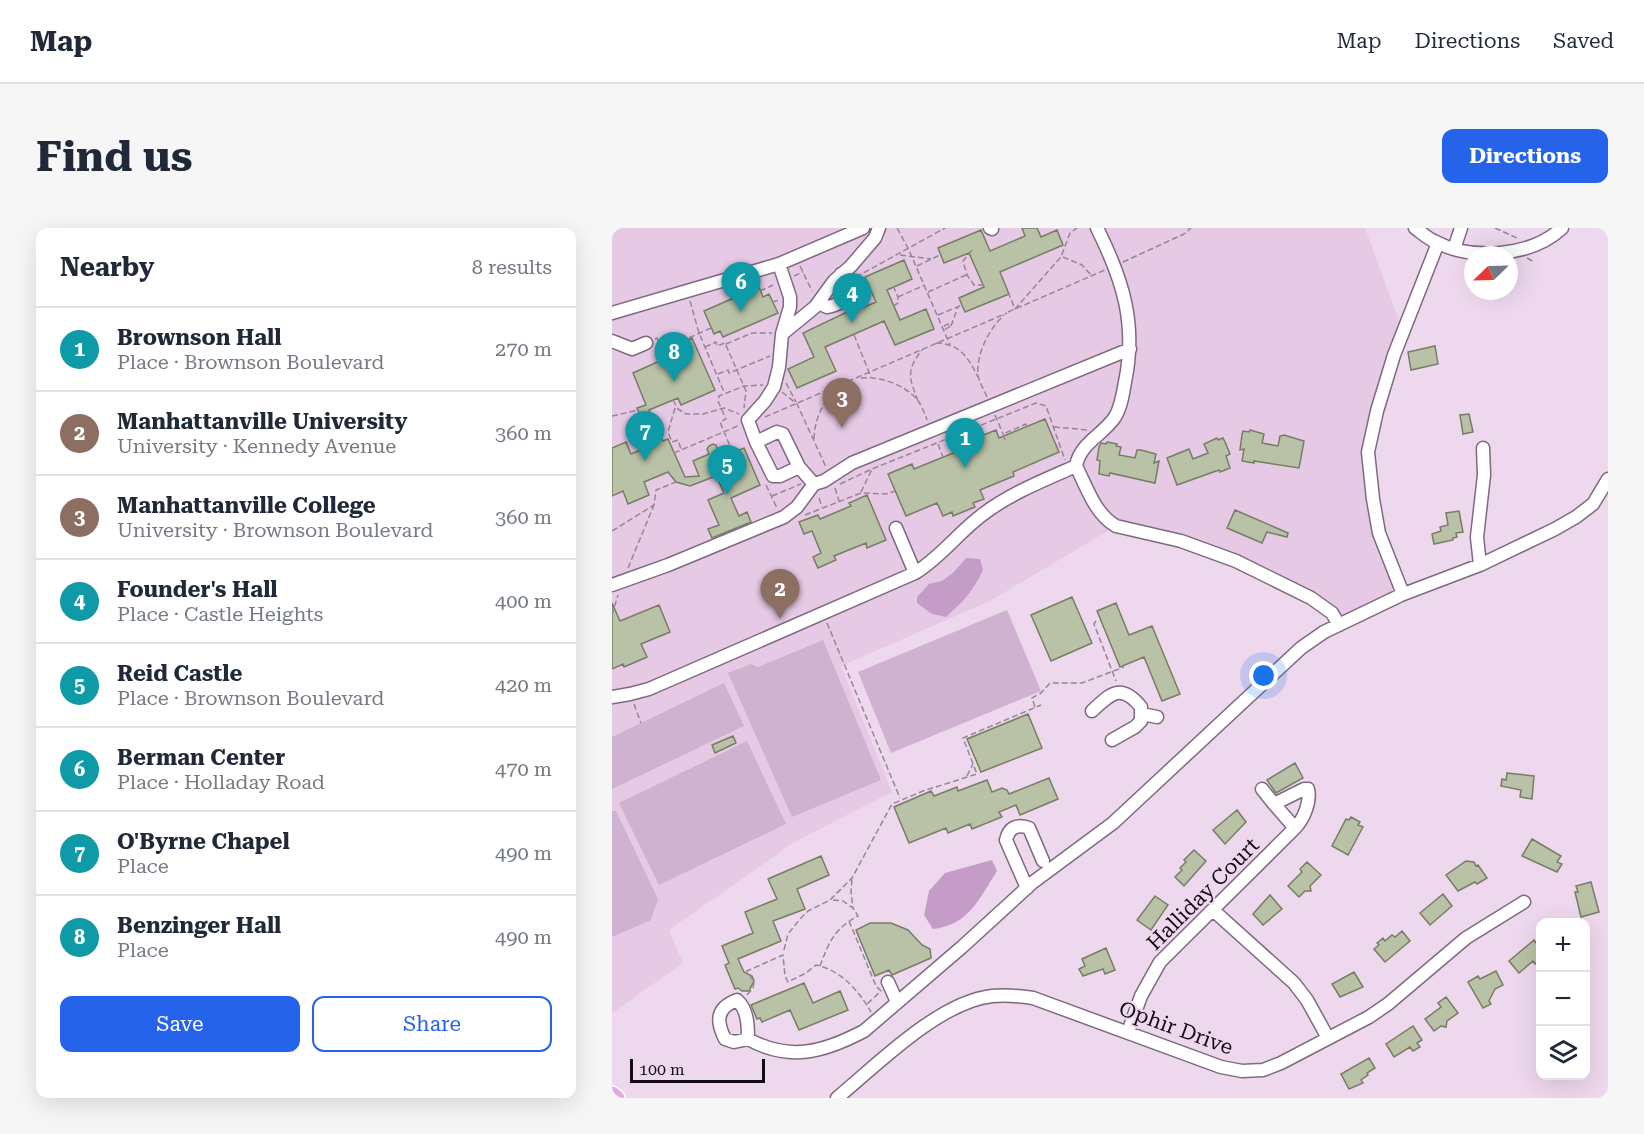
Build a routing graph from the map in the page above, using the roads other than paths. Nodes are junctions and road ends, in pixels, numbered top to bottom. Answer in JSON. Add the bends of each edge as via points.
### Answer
{"nodes":[{"id":1,"x":863,"y":228,"type":"edge"},
{"id":2,"x":879,"y":228,"type":"edge"},
{"id":3,"x":1097,"y":228,"type":"edge"},
{"id":4,"x":1415,"y":228,"type":"edge"},
{"id":5,"x":1461,"y":228,"type":"edge"},
{"id":6,"x":1562,"y":228,"type":"edge"},
{"id":7,"x":1438,"y":243,"type":"junction"},
{"id":8,"x":1454,"y":249,"type":"junction"},
{"id":9,"x":779,"y":264,"type":"junction"},
{"id":10,"x":844,"y":278,"type":"junction"},
{"id":11,"x":818,"y":303,"type":"junction"},
{"id":12,"x":612,"y":313,"type":"edge"},
{"id":13,"x":782,"y":334,"type":"junction"},
{"id":14,"x":612,"y":341,"type":"edge"},
{"id":15,"x":646,"y":343,"type":"road end"},
{"id":16,"x":1130,"y":349,"type":"junction"},
{"id":17,"x":756,"y":442,"type":"junction"},
{"id":18,"x":1483,"y":448,"type":"dead end"},
{"id":19,"x":799,"y":467,"type":"junction"},
{"id":20,"x":1072,"y":468,"type":"junction"},
{"id":21,"x":1608,"y":479,"type":"edge"},
{"id":22,"x":812,"y":486,"type":"junction"},
{"id":23,"x":896,"y":528,"type":"dead end"},
{"id":24,"x":1480,"y":565,"type":"junction"},
{"id":25,"x":915,"y":573,"type":"junction"},
{"id":26,"x":617,"y":583,"type":"edge"},
{"id":27,"x":1402,"y":594,"type":"junction"},
{"id":28,"x":1339,"y":625,"type":"junction"},
{"id":29,"x":612,"y":697,"type":"edge"},
{"id":30,"x":1092,"y":711,"type":"dead end"},
{"id":31,"x":1142,"y":714,"type":"junction"},
{"id":32,"x":1156,"y":717,"type":"dead end"},
{"id":33,"x":1112,"y":740,"type":"dead end"},
{"id":34,"x":1262,"y":789,"type":"dead end"},
{"id":35,"x":1274,"y":804,"type":"junction"},
{"id":36,"x":1298,"y":825,"type":"junction"},
{"id":37,"x":1043,"y":861,"type":"dead end"},
{"id":38,"x":1027,"y":888,"type":"junction"},
{"id":39,"x":1524,"y":902,"type":"dead end"},
{"id":40,"x":1214,"y":911,"type":"junction"},
{"id":41,"x":888,"y":982,"type":"dead end"},
{"id":42,"x":897,"y":1002,"type":"junction"},
{"id":43,"x":1128,"y":1032,"type":"junction"},
{"id":44,"x":1328,"y":1038,"type":"junction"},
{"id":45,"x":747,"y":1040,"type":"junction"},
{"id":46,"x":612,"y":1094,"type":"edge"},
{"id":47,"x":617,"y":1098,"type":"edge"},
{"id":48,"x":837,"y":1098,"type":"edge"}],
"edges":[{"from":1,"to":9,"type":"street"},
{"from":2,"to":10,"type":"street"},
{"from":3,"to":16,"type":"street","via":[[1129,314]]},
{"from":4,"to":7,"type":"street"},
{"from":5,"to":8,"type":"street"},
{"from":6,"to":8,"type":"street","via":[[1520,250],[1496,253]]},
{"from":7,"to":8,"type":"street"},
{"from":7,"to":27,"type":"street","via":[[1394,355],[1368,452],[1379,533]]},
{"from":9,"to":12,"type":"street"},
{"from":9,"to":13,"type":"street","via":[[790,297]]},
{"from":10,"to":11,"type":"street"},
{"from":10,"to":11,"type":"street","via":[[847,293],[839,304],[827,308]]},
{"from":11,"to":13,"type":"street"},
{"from":13,"to":17,"type":"street","via":[[780,384],[749,417],[748,425]]},
{"from":14,"to":15,"type":"street","via":[[632,349]]},
{"from":16,"to":20,"type":"street","via":[[1119,408]]},
{"from":16,"to":22,"type":"street","via":[[852,463]]},
{"from":17,"to":19,"type":"street","via":[[773,476]]},
{"from":17,"to":19,"type":"street","via":[[781,432]]},
{"from":18,"to":24,"type":"street","via":[[1477,537]]},
{"from":19,"to":22,"type":"street"},
{"from":20,"to":25,"type":"street","via":[[983,514]]},
{"from":20,"to":28,"type":"street","via":[[1107,521],[1236,561],[1311,598],[1332,614]]},
{"from":21,"to":24,"type":"street","via":[[1593,504],[1576,517]]},
{"from":22,"to":26,"type":"street","via":[[784,517]]},
{"from":23,"to":25,"type":"street"},
{"from":24,"to":27,"type":"street"},
{"from":25,"to":29,"type":"street","via":[[657,686]]},
{"from":27,"to":28,"type":"street"},
{"from":28,"to":38,"type":"street","via":[[1301,648],[1113,823]]},
{"from":30,"to":31,"type":"street","via":[[1110,695],[1120,693],[1131,696]]},
{"from":31,"to":32,"type":"street"},
{"from":31,"to":33,"type":"street","via":[[1135,727]]},
{"from":34,"to":35,"type":"street"},
{"from":35,"to":36,"type":"street"},
{"from":35,"to":36,"type":"street","via":[[1308,789],[1308,802]]},
{"from":36,"to":40,"type":"street","name":"Halliday Court"},
{"from":37,"to":38,"type":"street","via":[[1029,828],[1012,828],[1006,840]]},
{"from":38,"to":42,"type":"street"},
{"from":39,"to":44,"type":"street","name":"Ophir Drive","via":[[1466,938],[1388,1004]]},
{"from":40,"to":43,"type":"street","name":"Halliday Court","via":[[1160,962],[1141,996]]},
{"from":40,"to":44,"type":"street","via":[[1294,983]]},
{"from":41,"to":42,"type":"street"},
{"from":42,"to":45,"type":"street","via":[[864,1031],[810,1052],[787,1051]]},
{"from":43,"to":44,"type":"street","name":"Ophir Drive","via":[[1221,1067],[1242,1071],[1263,1070]]},
{"from":43,"to":48,"type":"street","name":"Ophir Drive","via":[[1033,998],[991,996],[948,1010],[928,1023]]},
{"from":45,"to":45,"type":"street","via":[[745,1009],[737,1000],[720,1014],[719,1027],[725,1039]]},
{"from":46,"to":47,"type":"main road"}]}
